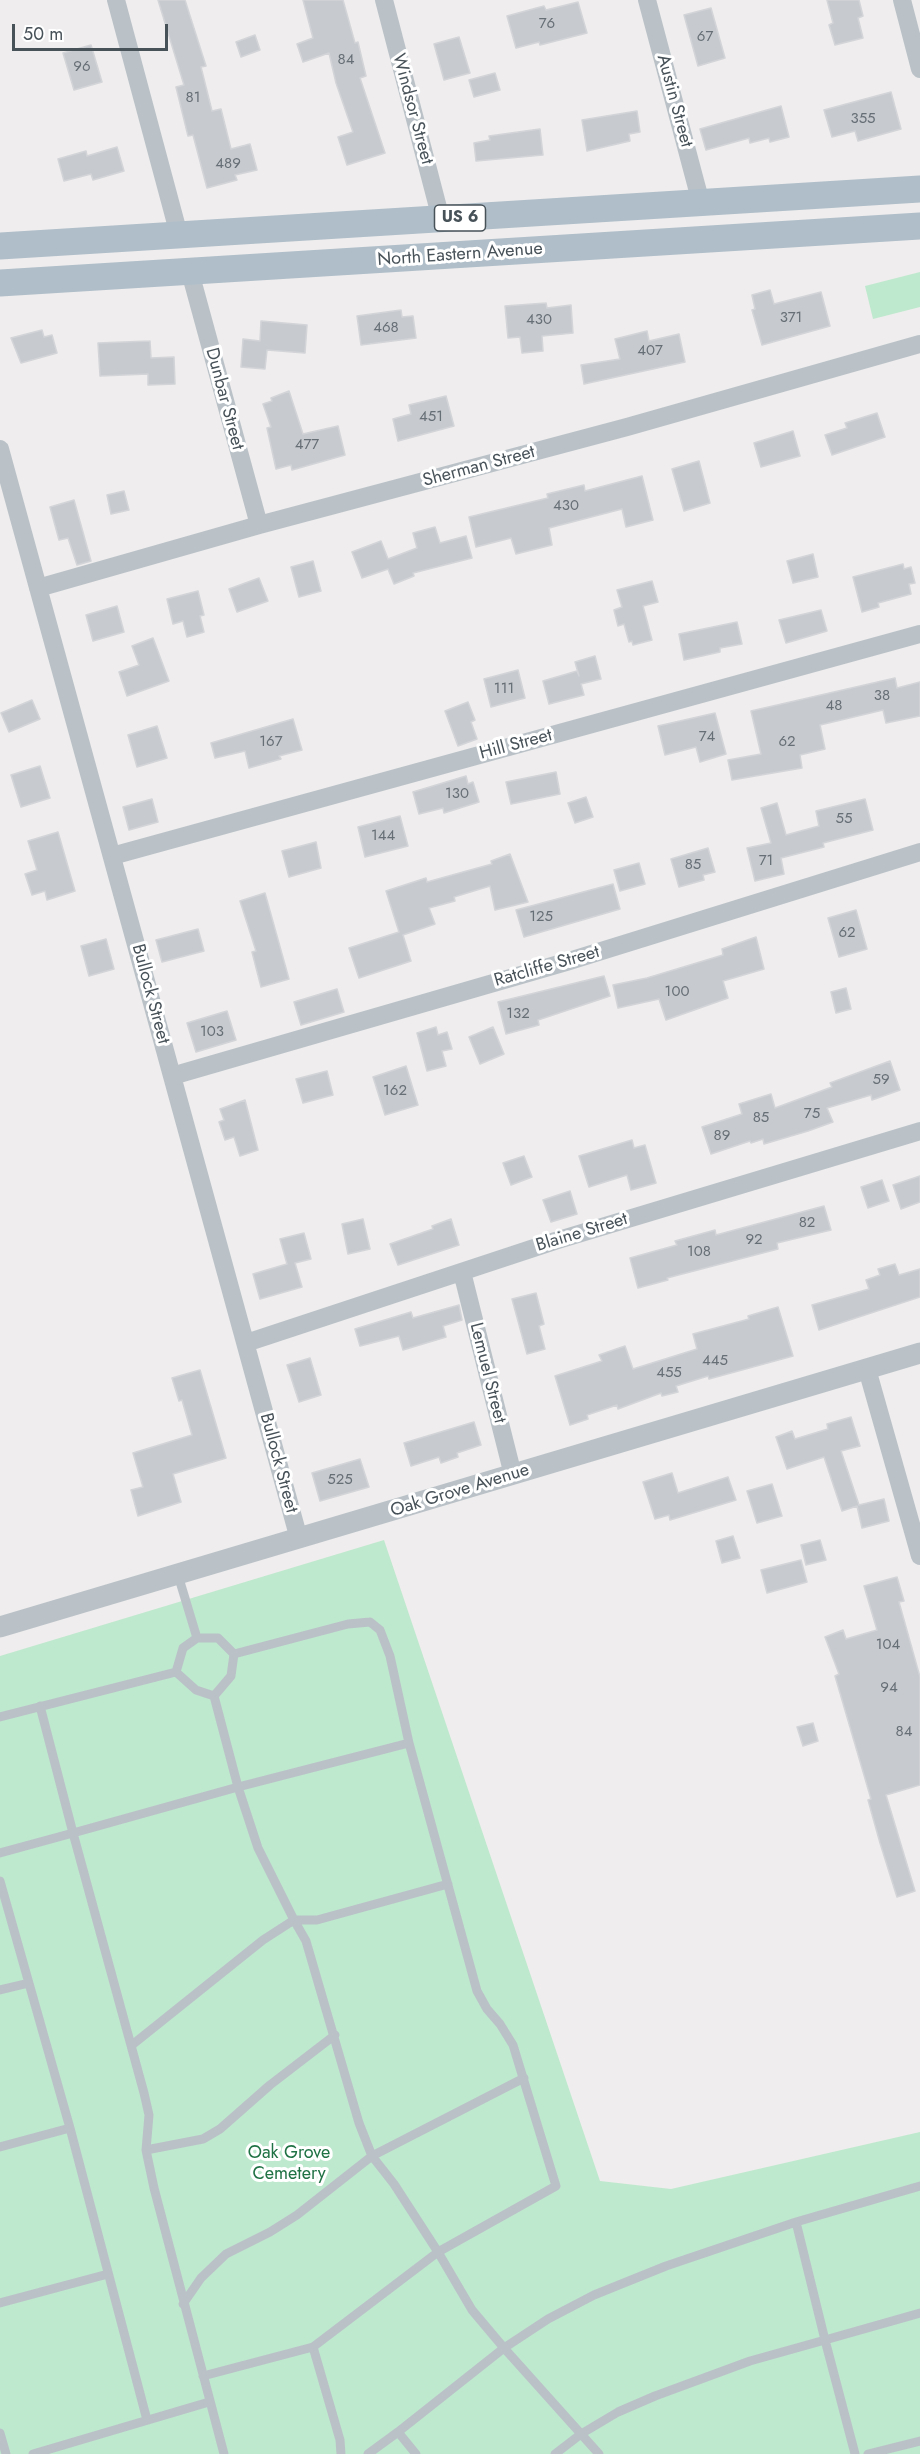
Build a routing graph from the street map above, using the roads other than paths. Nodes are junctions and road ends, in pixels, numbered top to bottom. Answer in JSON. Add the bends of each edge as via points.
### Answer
{"nodes":[{"id":1,"x":116,"y":0,"type":"edge"},
{"id":2,"x":384,"y":0,"type":"edge"},
{"id":3,"x":647,"y":0,"type":"edge"},
{"id":4,"x":902,"y":0,"type":"edge"},
{"id":5,"x":917,"y":44,"type":"edge"},
{"id":6,"x":920,"y":69,"type":"edge"},
{"id":7,"x":920,"y":189,"type":"edge"},
{"id":8,"x":701,"y":203,"type":"junction"},
{"id":9,"x":441,"y":219,"type":"junction"},
{"id":10,"x":920,"y":226,"type":"edge"},
{"id":11,"x":179,"y":235,"type":"junction"},
{"id":12,"x":0,"y":246,"type":"edge"},
{"id":13,"x":190,"y":272,"type":"junction"},
{"id":14,"x":0,"y":283,"type":"edge"},
{"id":15,"x":920,"y":344,"type":"edge"},
{"id":16,"x":0,"y":449,"type":"edge"},
{"id":17,"x":259,"y":525,"type":"junction"},
{"id":18,"x":38,"y":588,"type":"junction"},
{"id":19,"x":920,"y":634,"type":"edge"},
{"id":20,"x":920,"y":852,"type":"edge"},
{"id":21,"x":112,"y":856,"type":"junction"},
{"id":22,"x":172,"y":1076,"type":"junction"},
{"id":23,"x":920,"y":1131,"type":"edge"},
{"id":24,"x":462,"y":1272,"type":"junction"},
{"id":25,"x":246,"y":1343,"type":"junction"},
{"id":26,"x":920,"y":1353,"type":"edge"},
{"id":27,"x":867,"y":1369,"type":"junction"},
{"id":28,"x":513,"y":1475,"type":"junction"},
{"id":29,"x":299,"y":1539,"type":"junction"},
{"id":30,"x":920,"y":1556,"type":"edge"},
{"id":31,"x":178,"y":1575,"type":"junction"},
{"id":32,"x":0,"y":1627,"type":"edge"},
{"id":33,"x":197,"y":1638,"type":"junction"},
{"id":34,"x":234,"y":1654,"type":"junction"},
{"id":35,"x":176,"y":1672,"type":"junction"},
{"id":36,"x":214,"y":1696,"type":"junction"},
{"id":37,"x":40,"y":1706,"type":"junction"},
{"id":38,"x":0,"y":1717,"type":"edge"},
{"id":39,"x":409,"y":1743,"type":"junction"},
{"id":40,"x":238,"y":1787,"type":"junction"},
{"id":41,"x":74,"y":1833,"type":"junction"},
{"id":42,"x":0,"y":1853,"type":"edge"},
{"id":43,"x":0,"y":1881,"type":"edge"},
{"id":44,"x":448,"y":1884,"type":"junction"},
{"id":45,"x":294,"y":1920,"type":"junction"},
{"id":46,"x":29,"y":1983,"type":"junction"},
{"id":47,"x":0,"y":1990,"type":"edge"},
{"id":48,"x":335,"y":2035,"type":"junction"},
{"id":49,"x":132,"y":2045,"type":"junction"},
{"id":50,"x":524,"y":2078,"type":"junction"},
{"id":51,"x":70,"y":2128,"type":"junction"},
{"id":52,"x":0,"y":2147,"type":"edge"},
{"id":53,"x":146,"y":2150,"type":"junction"},
{"id":54,"x":372,"y":2156,"type":"junction"},
{"id":55,"x":920,"y":2186,"type":"edge"},
{"id":56,"x":796,"y":2222,"type":"junction"},
{"id":57,"x":438,"y":2252,"type":"junction"},
{"id":58,"x":108,"y":2274,"type":"junction"},
{"id":59,"x":0,"y":2303,"type":"edge"},
{"id":60,"x":183,"y":2304,"type":"junction"},
{"id":61,"x":920,"y":2313,"type":"edge"},
{"id":62,"x":825,"y":2340,"type":"junction"},
{"id":63,"x":313,"y":2347,"type":"junction"},
{"id":64,"x":504,"y":2348,"type":"junction"},
{"id":65,"x":203,"y":2376,"type":"junction"},
{"id":66,"x":210,"y":2402,"type":"junction"},
{"id":67,"x":147,"y":2420,"type":"junction"},
{"id":68,"x":398,"y":2432,"type":"junction"},
{"id":69,"x":0,"y":2433,"type":"edge"},
{"id":70,"x":581,"y":2434,"type":"junction"},
{"id":71,"x":920,"y":2441,"type":"edge"},
{"id":72,"x":6,"y":2454,"type":"edge"},
{"id":73,"x":33,"y":2454,"type":"edge"},
{"id":74,"x":224,"y":2454,"type":"edge"},
{"id":75,"x":341,"y":2454,"type":"edge"},
{"id":76,"x":368,"y":2454,"type":"edge"},
{"id":77,"x":416,"y":2454,"type":"edge"},
{"id":78,"x":555,"y":2454,"type":"edge"},
{"id":79,"x":599,"y":2454,"type":"edge"},
{"id":80,"x":855,"y":2454,"type":"edge"},
{"id":81,"x":873,"y":2454,"type":"edge"}],
"edges":[{"from":1,"to":11,"type":"street"},
{"from":2,"to":9,"type":"street","name":"Windsor Street"},
{"from":3,"to":8,"type":"street","name":"Austin Street"},
{"from":4,"to":5,"type":"street"},
{"from":5,"to":6,"type":"street"},
{"from":7,"to":8,"type":"main road","name":"North Eastern Avenue","number":"US 6"},
{"from":8,"to":9,"type":"main road","name":"North Eastern Avenue","number":"US 6"},
{"from":9,"to":11,"type":"main road","name":"North Eastern Avenue","number":"US 6"},
{"from":10,"to":13,"type":"main road","name":"North Eastern Avenue","number":"US 6"},
{"from":11,"to":12,"type":"main road","name":"North Eastern Avenue","number":"US 6"},
{"from":13,"to":14,"type":"main road","name":"North Eastern Avenue","number":"US 6"},
{"from":13,"to":17,"type":"street","name":"Dunbar Street"},
{"from":15,"to":17,"type":"street","name":"Sherman Street"},
{"from":16,"to":18,"type":"street","name":"Bullock Street"},
{"from":17,"to":18,"type":"street","name":"Sherman Street"},
{"from":18,"to":21,"type":"street","name":"Bullock Street"},
{"from":19,"to":21,"type":"street","name":"Hill Street"},
{"from":20,"to":22,"type":"street","name":"Ratcliffe Street","via":[[566,962]]},
{"from":21,"to":22,"type":"street","name":"Bullock Street"},
{"from":22,"to":25,"type":"street","name":"Bullock Street"},
{"from":23,"to":24,"type":"street","name":"Blaine Street"},
{"from":24,"to":25,"type":"street","name":"Blaine Street"},
{"from":24,"to":28,"type":"street","name":"Lemuel Street"},
{"from":25,"to":29,"type":"street","name":"Bullock Street"},
{"from":26,"to":27,"type":"street","name":"Oak Grove Avenue"},
{"from":27,"to":28,"type":"street","name":"Oak Grove Avenue"},
{"from":27,"to":30,"type":"street"},
{"from":28,"to":29,"type":"street","name":"Oak Grove Avenue"},
{"from":29,"to":31,"type":"street","name":"Oak Grove Avenue"},
{"from":31,"to":32,"type":"street","name":"Oak Grove Avenue"},
{"from":31,"to":33,"type":"lane"},
{"from":33,"to":34,"type":"lane","via":[[218,1638]]},
{"from":33,"to":35,"type":"lane","via":[[183,1648]]},
{"from":34,"to":36,"type":"lane","via":[[231,1676]]},
{"from":34,"to":39,"type":"lane","via":[[348,1624],[370,1622],[380,1630],[390,1656]]},
{"from":35,"to":36,"type":"lane","via":[[196,1690]]},
{"from":35,"to":37,"type":"lane"},
{"from":36,"to":40,"type":"lane"},
{"from":37,"to":38,"type":"lane"},
{"from":37,"to":41,"type":"lane"},
{"from":39,"to":40,"type":"lane"},
{"from":39,"to":44,"type":"lane"},
{"from":40,"to":41,"type":"lane"},
{"from":40,"to":45,"type":"lane","via":[[258,1848]]},
{"from":41,"to":42,"type":"lane"},
{"from":41,"to":49,"type":"lane"},
{"from":43,"to":46,"type":"lane"},
{"from":44,"to":45,"type":"lane","via":[[317,1920]]},
{"from":44,"to":50,"type":"lane","via":[[477,1991],[513,2045]]},
{"from":45,"to":48,"type":"lane","via":[[306,1941]]},
{"from":45,"to":49,"type":"lane","via":[[263,1940]]},
{"from":46,"to":47,"type":"lane"},
{"from":46,"to":51,"type":"lane"},
{"from":48,"to":53,"type":"lane","via":[[220,2129],[203,2139]]},
{"from":48,"to":54,"type":"lane"},
{"from":49,"to":53,"type":"lane","via":[[149,2115]]},
{"from":50,"to":54,"type":"lane"},
{"from":50,"to":57,"type":"lane","via":[[556,2186]]},
{"from":51,"to":52,"type":"lane"},
{"from":51,"to":58,"type":"lane"},
{"from":53,"to":60,"type":"lane"},
{"from":54,"to":57,"type":"lane"},
{"from":54,"to":60,"type":"lane","via":[[297,2215],[226,2254],[201,2278]]},
{"from":55,"to":56,"type":"lane"},
{"from":56,"to":62,"type":"lane"},
{"from":56,"to":64,"type":"lane","via":[[594,2295]]},
{"from":57,"to":63,"type":"lane"},
{"from":57,"to":64,"type":"lane","via":[[472,2310]]},
{"from":58,"to":59,"type":"lane"},
{"from":58,"to":67,"type":"lane"},
{"from":60,"to":65,"type":"lane"},
{"from":61,"to":62,"type":"lane"},
{"from":62,"to":70,"type":"lane","via":[[750,2361],[655,2396]]},
{"from":62,"to":80,"type":"lane"},
{"from":63,"to":65,"type":"lane"},
{"from":63,"to":75,"type":"lane"},
{"from":64,"to":68,"type":"lane"},
{"from":64,"to":70,"type":"lane"},
{"from":65,"to":66,"type":"lane"},
{"from":66,"to":67,"type":"lane"},
{"from":66,"to":74,"type":"lane"},
{"from":67,"to":73,"type":"lane"},
{"from":68,"to":76,"type":"lane"},
{"from":68,"to":77,"type":"lane"},
{"from":69,"to":72,"type":"lane"},
{"from":70,"to":78,"type":"lane"},
{"from":70,"to":79,"type":"lane"},
{"from":71,"to":81,"type":"lane"}]}
